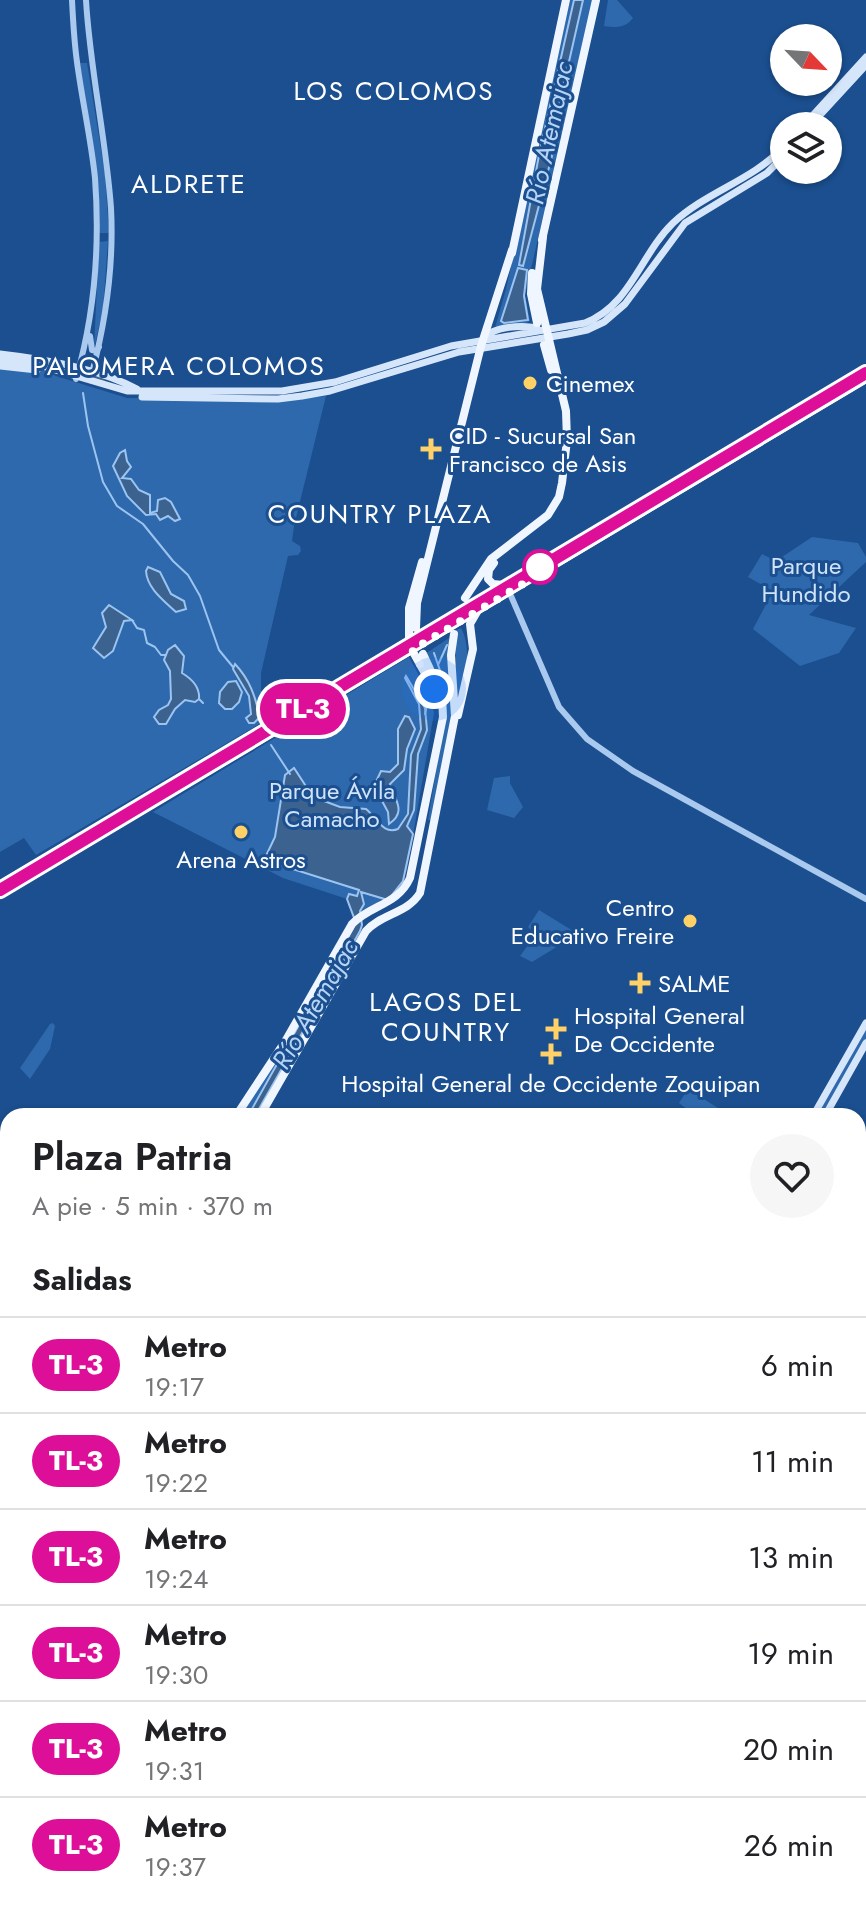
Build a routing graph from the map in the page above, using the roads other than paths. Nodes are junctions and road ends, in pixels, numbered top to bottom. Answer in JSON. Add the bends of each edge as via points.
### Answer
{"nodes":[{"id":1,"x":72,"y":0,"type":"edge"},
{"id":2,"x":86,"y":0,"type":"edge"},
{"id":3,"x":566,"y":0,"type":"edge"},
{"id":4,"x":596,"y":0,"type":"edge"},
{"id":5,"x":866,"y":57,"type":"edge"},
{"id":6,"x":866,"y":65,"type":"edge"},
{"id":7,"x":816,"y":112,"type":"edge"},
{"id":8,"x":823,"y":112,"type":"edge"},
{"id":9,"x":770,"y":160,"type":"edge"},
{"id":10,"x":770,"y":170,"type":"edge"},
{"id":11,"x":512,"y":250,"type":"junction"},
{"id":12,"x":90,"y":324,"type":"junction"},
{"id":13,"x":492,"y":329,"type":"dead end"},
{"id":14,"x":543,"y":333,"type":"junction"},
{"id":15,"x":484,"y":345,"type":"junction"},
{"id":16,"x":99,"y":347,"type":"junction"},
{"id":17,"x":0,"y":354,"type":"edge"},
{"id":18,"x":0,"y":363,"type":"edge"},
{"id":19,"x":866,"y":369,"type":"edge"},
{"id":20,"x":92,"y":373,"type":"junction"},
{"id":21,"x":78,"y":374,"type":"junction"},
{"id":22,"x":866,"y":379,"type":"edge"},
{"id":23,"x":293,"y":390,"type":"junction"},
{"id":24,"x":143,"y":392,"type":"junction"},
{"id":25,"x":284,"y":398,"type":"junction"},
{"id":26,"x":435,"y":528,"type":"junction"},
{"id":27,"x":523,"y":535,"type":"junction"},
{"id":28,"x":505,"y":584,"type":"junction"},
{"id":29,"x":511,"y":596,"type":"dead end"},
{"id":30,"x":465,"y":598,"type":"dead end"},
{"id":31,"x":479,"y":610,"type":"junction"},
{"id":32,"x":457,"y":623,"type":"junction"},
{"id":33,"x":416,"y":628,"type":"dead end"},
{"id":34,"x":454,"y":634,"type":"dead end"},
{"id":35,"x":409,"y":640,"type":"junction"},
{"id":36,"x":412,"y":650,"type":"junction"},
{"id":37,"x":387,"y":653,"type":"junction"},
{"id":38,"x":423,"y":654,"type":"dead end"},
{"id":39,"x":452,"y":667,"type":"junction"},
{"id":40,"x":381,"y":669,"type":"junction"},
{"id":41,"x":453,"y":727,"type":"junction"},
{"id":42,"x":441,"y":730,"type":"junction"},
{"id":43,"x":435,"y":758,"type":"junction"},
{"id":44,"x":436,"y":821,"type":"junction"},
{"id":45,"x":44,"y":859,"type":"junction"},
{"id":46,"x":39,"y":872,"type":"junction"},
{"id":47,"x":0,"y":885,"type":"edge"},
{"id":48,"x":0,"y":895,"type":"edge"},
{"id":49,"x":866,"y":899,"type":"edge"},
{"id":50,"x":866,"y":1023,"type":"edge"},
{"id":51,"x":866,"y":1043,"type":"edge"},
{"id":52,"x":241,"y":1108,"type":"edge"},
{"id":53,"x":265,"y":1108,"type":"edge"},
{"id":54,"x":818,"y":1108,"type":"edge"},
{"id":55,"x":829,"y":1108,"type":"edge"}],
"edges":[{"from":1,"to":12,"type":"street","via":[[94,175],[96,272]]},
{"from":2,"to":16,"type":"street","via":[[111,209],[109,284]]},
{"from":3,"to":11,"type":"main road"},
{"from":4,"to":14,"type":"main road","via":[[531,283]]},
{"from":5,"to":7,"type":"main road"},
{"from":6,"to":8,"type":"main road"},
{"from":9,"to":14,"type":"main road","via":[[673,224],[604,313]]},
{"from":10,"to":14,"type":"main road","via":[[685,223],[604,322],[587,330]]},
{"from":11,"to":13,"type":"main road"},
{"from":11,"to":15,"type":"main road"},
{"from":12,"to":16,"type":"street","via":[[91,349]]},
{"from":12,"to":21,"type":"street"},
{"from":14,"to":15,"type":"main road"},
{"from":14,"to":15,"type":"main road","via":[[530,326],[493,331]]},
{"from":14,"to":27,"type":"main road","via":[[567,433],[564,472],[557,501]]},
{"from":15,"to":23,"type":"main road","via":[[451,346]]},
{"from":15,"to":25,"type":"main road","via":[[330,391]]},
{"from":15,"to":26,"type":"main road"},
{"from":16,"to":20,"type":"street"},
{"from":17,"to":21,"type":"main road","via":[[43,360]]},
{"from":18,"to":21,"type":"main road"},
{"from":19,"to":28,"type":"main road"},
{"from":20,"to":21,"type":"main road"},
{"from":20,"to":24,"type":"main road"},
{"from":21,"to":24,"type":"main road"},
{"from":21,"to":25,"type":"main road","via":[[127,395],[152,398]]},
{"from":22,"to":31,"type":"main road"},
{"from":23,"to":24,"type":"main road"},
{"from":23,"to":25,"type":"main road"},
{"from":26,"to":33,"type":"main road"},
{"from":26,"to":35,"type":"main road","via":[[409,608]]},
{"from":27,"to":28,"type":"main road","via":[[489,570],[491,583]]},
{"from":27,"to":30,"type":"main road","via":[[491,559]]},
{"from":28,"to":35,"type":"main road"},
{"from":29,"to":49,"type":"street","via":[[551,691],[579,732],[623,765]]},
{"from":31,"to":32,"type":"main road"},
{"from":31,"to":41,"type":"main road","via":[[470,624],[473,645]]},
{"from":32,"to":36,"type":"main road"},
{"from":32,"to":39,"type":"main road","via":[[466,627],[472,646],[466,671]]},
{"from":34,"to":39,"type":"main road"},
{"from":35,"to":37,"type":"main road"},
{"from":36,"to":40,"type":"main road"},
{"from":36,"to":42,"type":"main road","via":[[437,695]]},
{"from":37,"to":40,"type":"main road","via":[[371,666]]},
{"from":37,"to":45,"type":"main road"},
{"from":38,"to":42,"type":"main road","via":[[442,695]]},
{"from":39,"to":41,"type":"main road"},
{"from":40,"to":46,"type":"main road"},
{"from":41,"to":44,"type":"main road"},
{"from":42,"to":43,"type":"main road"},
{"from":43,"to":44,"type":"main road","via":[[427,820]]},
{"from":43,"to":52,"type":"main road","via":[[407,886],[391,902],[359,917]]},
{"from":44,"to":53,"type":"main road","via":[[416,899],[366,931]]},
{"from":45,"to":46,"type":"main road"},
{"from":45,"to":47,"type":"main road"},
{"from":46,"to":48,"type":"main road"},
{"from":50,"to":54,"type":"main road"},
{"from":51,"to":55,"type":"main road"}]}
